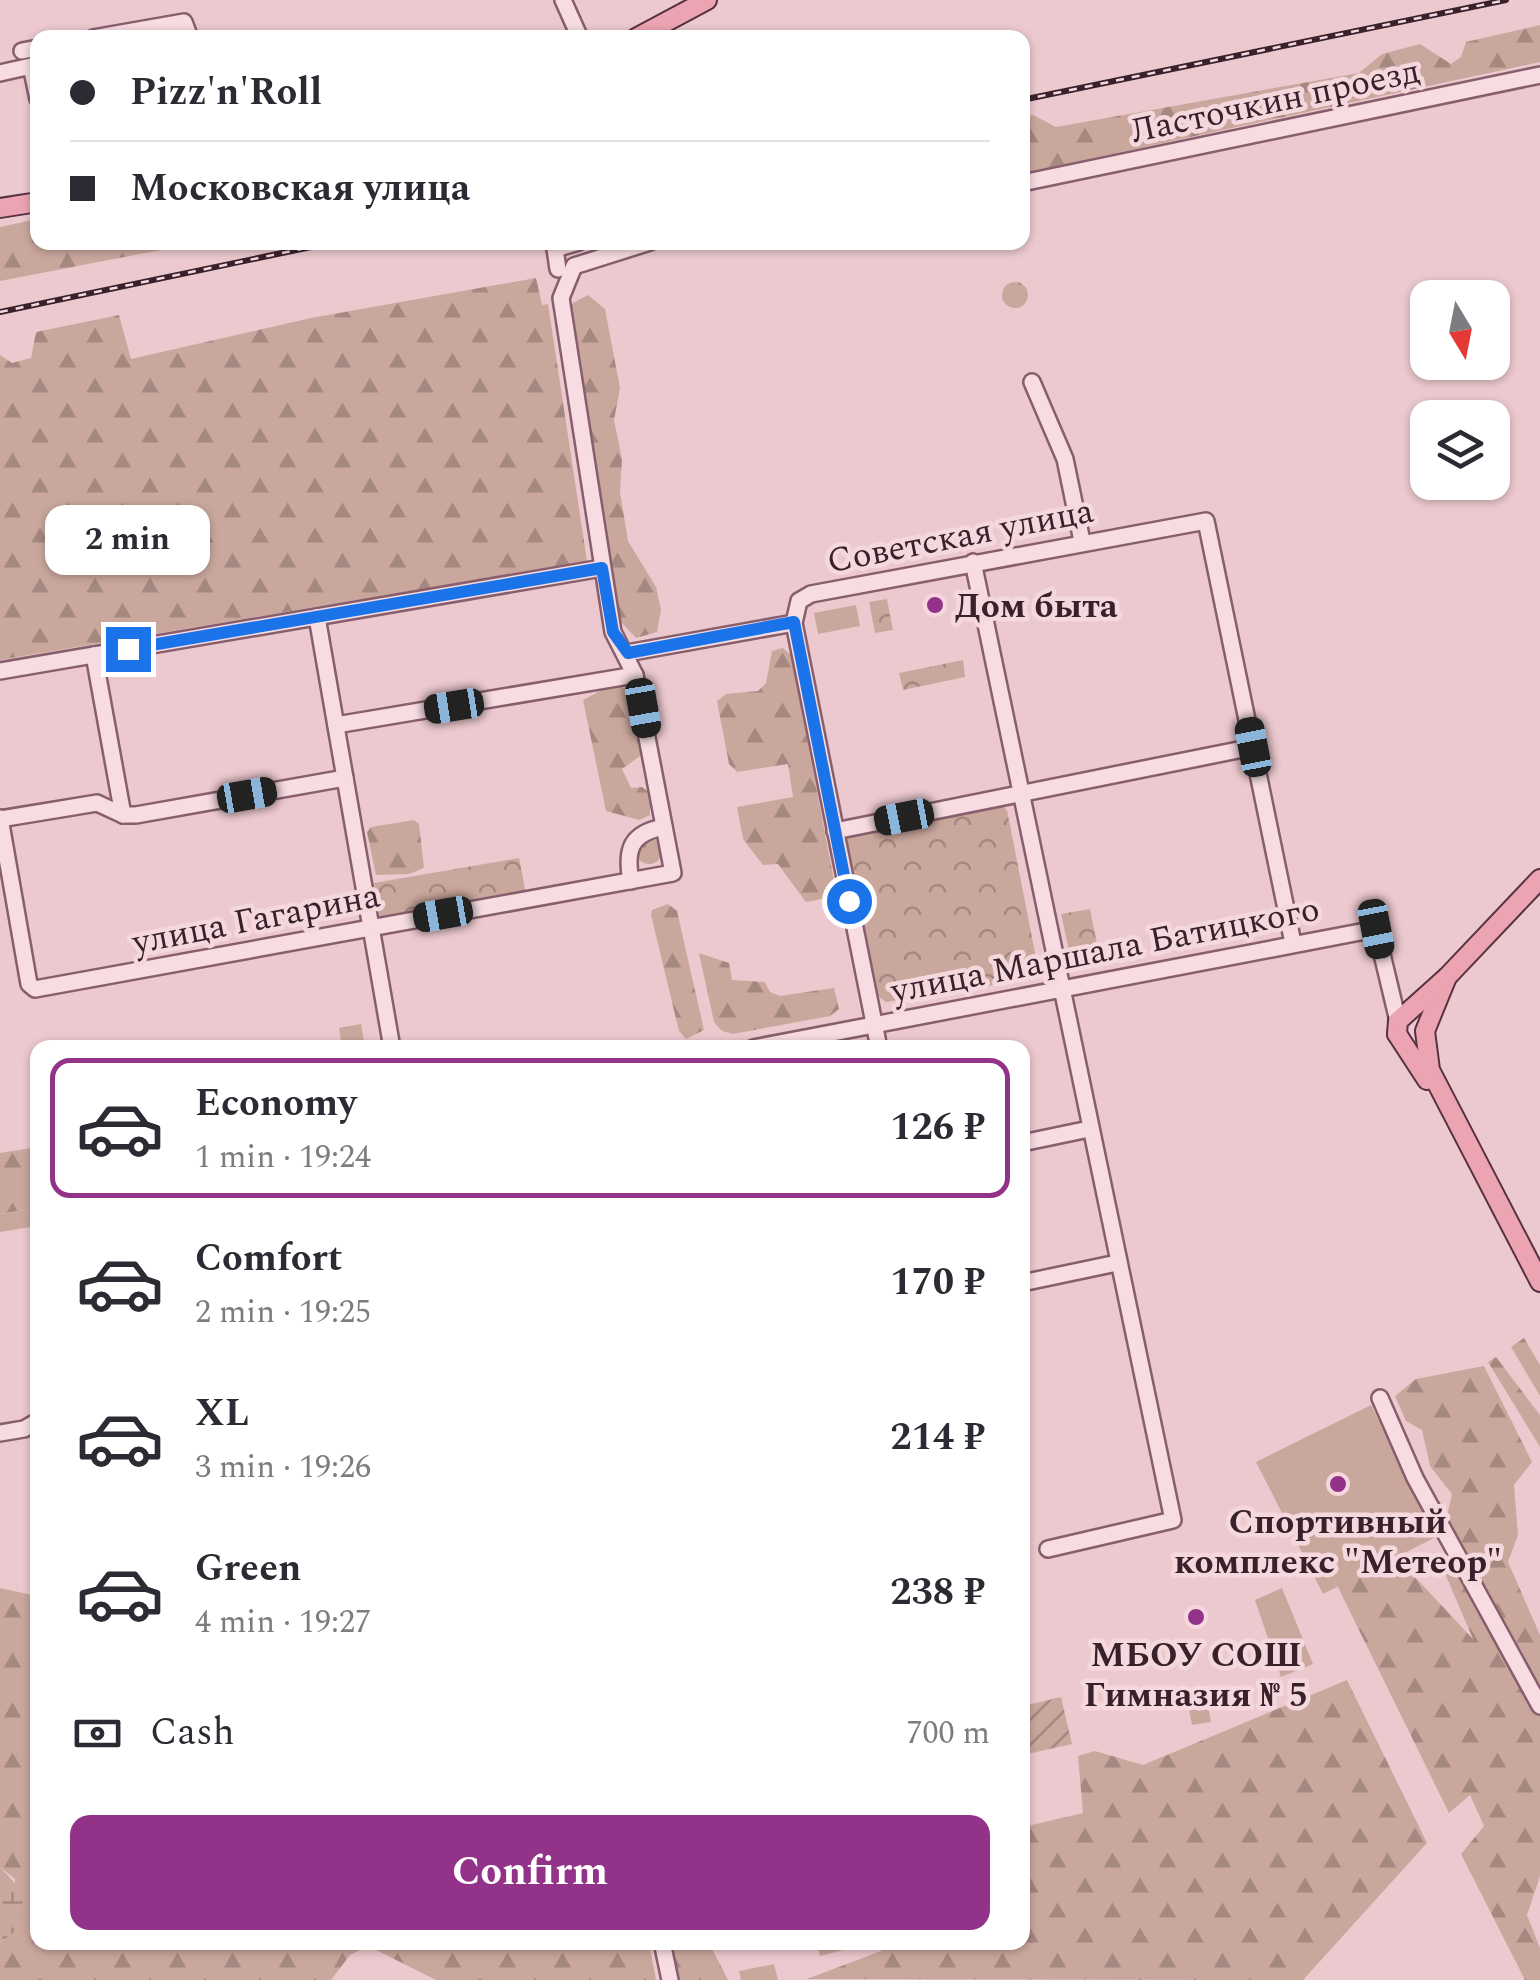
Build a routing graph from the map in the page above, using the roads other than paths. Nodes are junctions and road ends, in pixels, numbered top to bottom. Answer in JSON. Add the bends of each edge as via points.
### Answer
{"nodes":[{"id":1,"x":563,"y":0,"type":"edge"},
{"id":2,"x":707,"y":0,"type":"edge"},
{"id":3,"x":138,"y":30,"type":"edge"},
{"id":4,"x":187,"y":30,"type":"edge"},
{"id":5,"x":576,"y":30,"type":"edge"},
{"id":6,"x":651,"y":30,"type":"edge"},
{"id":7,"x":30,"y":66,"type":"edge"},
{"id":8,"x":0,"y":73,"type":"edge"},
{"id":9,"x":1540,"y":75,"type":"edge"},
{"id":10,"x":1030,"y":182,"type":"edge"},
{"id":11,"x":30,"y":203,"type":"edge"},
{"id":12,"x":0,"y":208,"type":"edge"},
{"id":13,"x":554,"y":250,"type":"edge"},
{"id":14,"x":625,"y":250,"type":"edge"},
{"id":15,"x":561,"y":276,"type":"junction"},
{"id":16,"x":1032,"y":382,"type":"dead end"},
{"id":17,"x":1082,"y":542,"type":"junction"},
{"id":18,"x":973,"y":562,"type":"junction"},
{"id":19,"x":602,"y":568,"type":"junction"},
{"id":20,"x":317,"y":618,"type":"junction"},
{"id":21,"x":794,"y":622,"type":"junction"},
{"id":22,"x":628,"y":653,"type":"junction"},
{"id":23,"x":94,"y":655,"type":"junction"},
{"id":24,"x":0,"y":670,"type":"edge"},
{"id":25,"x":635,"y":675,"type":"junction"},
{"id":26,"x":336,"y":725,"type":"junction"},
{"id":27,"x":1253,"y":747,"type":"junction"},
{"id":28,"x":344,"y":778,"type":"junction"},
{"id":29,"x":1019,"y":794,"type":"junction"},
{"id":30,"x":123,"y":815,"type":"junction"},
{"id":31,"x":0,"y":819,"type":"edge"},
{"id":32,"x":664,"y":827,"type":"junction"},
{"id":33,"x":835,"y":830,"type":"junction"},
{"id":34,"x":1540,"y":879,"type":"edge"},
{"id":35,"x":631,"y":880,"type":"junction"},
{"id":36,"x":371,"y":928,"type":"junction"},
{"id":37,"x":1292,"y":944,"type":"junction"},
{"id":38,"x":1447,"y":977,"type":"junction"},
{"id":39,"x":1060,"y":989,"type":"junction"},
{"id":40,"x":874,"y":1024,"type":"junction"},
{"id":41,"x":1400,"y":1024,"type":"junction"},
{"id":42,"x":1424,"y":1032,"type":"junction"},
{"id":43,"x":391,"y":1040,"type":"edge"},
{"id":44,"x":793,"y":1040,"type":"edge"},
{"id":45,"x":877,"y":1040,"type":"edge"},
{"id":46,"x":1446,"y":1110,"type":"junction"},
{"id":47,"x":1088,"y":1128,"type":"junction"},
{"id":48,"x":1030,"y":1141,"type":"edge"},
{"id":49,"x":1116,"y":1263,"type":"junction"},
{"id":50,"x":1030,"y":1281,"type":"edge"},
{"id":51,"x":1540,"y":1282,"type":"edge"},
{"id":52,"x":1380,"y":1398,"type":"dead end"},
{"id":53,"x":30,"y":1426,"type":"edge"},
{"id":54,"x":0,"y":1434,"type":"edge"},
{"id":55,"x":1048,"y":1549,"type":"dead end"},
{"id":56,"x":1540,"y":1706,"type":"edge"},
{"id":57,"x":664,"y":1950,"type":"edge"},
{"id":58,"x":670,"y":1980,"type":"edge"}],
"edges":[{"from":1,"to":5,"type":"street"},
{"from":2,"to":6,"type":"main road"},
{"from":3,"to":4,"type":"street","via":[[184,22]]},
{"from":7,"to":8,"type":"street"},
{"from":9,"to":10,"type":"street","name":"Ласточкин проезд"},
{"from":11,"to":12,"type":"main road"},
{"from":13,"to":15,"type":"street"},
{"from":14,"to":15,"type":"street"},
{"from":15,"to":19,"type":"street"},
{"from":16,"to":17,"type":"street","via":[[1065,460]]},
{"from":17,"to":18,"type":"street","name":"Советская улица"},
{"from":17,"to":27,"type":"street","name":"Советская улица","via":[[1206,521]]},
{"from":18,"to":21,"type":"street","name":"Советская улица","via":[[811,594],[799,601]]},
{"from":18,"to":29,"type":"street"},
{"from":19,"to":20,"type":"street"},
{"from":19,"to":22,"type":"street","via":[[613,632]]},
{"from":20,"to":23,"type":"street"},
{"from":20,"to":26,"type":"street"},
{"from":21,"to":22,"type":"street"},
{"from":21,"to":33,"type":"street"},
{"from":22,"to":25,"type":"street"},
{"from":23,"to":24,"type":"street"},
{"from":23,"to":30,"type":"street"},
{"from":25,"to":26,"type":"street"},
{"from":25,"to":32,"type":"street"},
{"from":26,"to":28,"type":"street"},
{"from":27,"to":29,"type":"street"},
{"from":27,"to":37,"type":"street"},
{"from":28,"to":30,"type":"street"},
{"from":28,"to":36,"type":"street"},
{"from":29,"to":33,"type":"street"},
{"from":29,"to":39,"type":"street"},
{"from":30,"to":31,"type":"street","via":[[98,803]]},
{"from":31,"to":36,"type":"street","name":"улица Гагарина","via":[[29,984],[36,988]]},
{"from":32,"to":35,"type":"street","via":[[632,842]]},
{"from":32,"to":35,"type":"street","name":"улица Гагарина","via":[[673,873]]},
{"from":33,"to":40,"type":"street"},
{"from":34,"to":38,"type":"main road"},
{"from":35,"to":36,"type":"street","name":"улица Гагарина"},
{"from":36,"to":43,"type":"street"},
{"from":37,"to":39,"type":"street","name":"улица Маршала Батицкого"},
{"from":37,"to":41,"type":"street","name":"улица Маршала Батицкого","via":[[1376,929]]},
{"from":38,"to":41,"type":"main road"},
{"from":38,"to":42,"type":"main road"},
{"from":39,"to":40,"type":"street","name":"улица Маршала Батицкого"},
{"from":39,"to":47,"type":"street"},
{"from":40,"to":44,"type":"street","name":"улица Маршала Батицкого"},
{"from":40,"to":45,"type":"street"},
{"from":41,"to":42,"type":"main road","via":[[1413,1042]]},
{"from":41,"to":46,"type":"main road"},
{"from":42,"to":46,"type":"main road"},
{"from":46,"to":51,"type":"main road"},
{"from":47,"to":48,"type":"street"},
{"from":47,"to":49,"type":"street"},
{"from":49,"to":50,"type":"street"},
{"from":49,"to":55,"type":"street","via":[[1174,1520]]},
{"from":52,"to":56,"type":"street","via":[[1415,1478]]},
{"from":53,"to":54,"type":"street"},
{"from":57,"to":58,"type":"street"}]}
